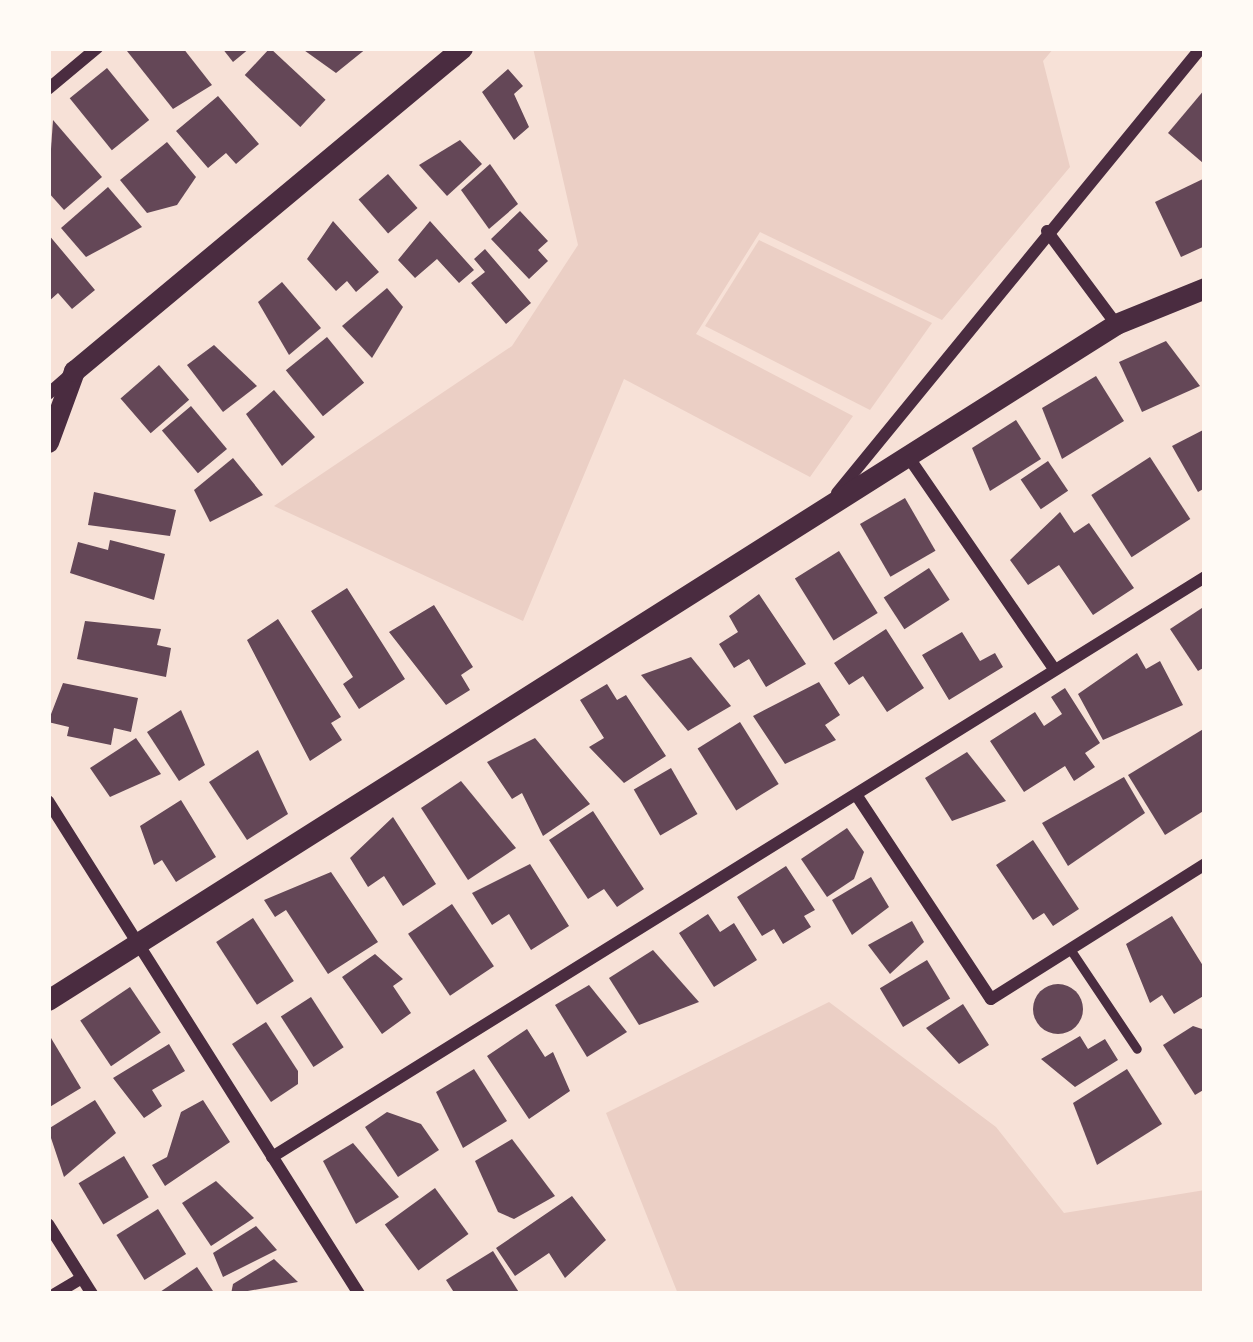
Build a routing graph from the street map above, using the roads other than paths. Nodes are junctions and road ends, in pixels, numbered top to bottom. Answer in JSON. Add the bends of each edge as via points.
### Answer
{"nodes":[{"id":1,"x":97,"y":48,"type":"edge"},
{"id":2,"x":462,"y":48,"type":"edge"},
{"id":3,"x":1200,"y":51,"type":"edge"},
{"id":4,"x":48,"y":89,"type":"edge"},
{"id":5,"x":1047,"y":231,"type":"junction"},
{"id":6,"x":1205,"y":288,"type":"edge"},
{"id":7,"x":1116,"y":325,"type":"junction"},
{"id":8,"x":74,"y":371,"type":"junction"},
{"id":9,"x":48,"y":394,"type":"edge"},
{"id":10,"x":48,"y":442,"type":"edge"},
{"id":11,"x":907,"y":454,"type":"junction"},
{"id":12,"x":832,"y":499,"type":"junction"},
{"id":13,"x":1205,"y":577,"type":"edge"},
{"id":14,"x":1052,"y":666,"type":"junction"},
{"id":15,"x":857,"y":796,"type":"junction"},
{"id":16,"x":48,"y":802,"type":"edge"},
{"id":17,"x":1205,"y":864,"type":"edge"},
{"id":18,"x":142,"y":940,"type":"junction"},
{"id":19,"x":1070,"y":949,"type":"junction"},
{"id":20,"x":48,"y":1000,"type":"edge"},
{"id":21,"x":1137,"y":1049,"type":"dead end"},
{"id":22,"x":272,"y":1157,"type":"junction"},
{"id":23,"x":48,"y":1224,"type":"edge"},
{"id":24,"x":82,"y":1278,"type":"junction"},
{"id":25,"x":55,"y":1294,"type":"edge"},
{"id":26,"x":92,"y":1294,"type":"edge"},
{"id":27,"x":359,"y":1294,"type":"edge"}],
"edges":[{"from":1,"to":4,"type":"street"},
{"from":2,"to":8,"type":"street"},
{"from":3,"to":5,"type":"street"},
{"from":5,"to":7,"type":"street"},
{"from":5,"to":12,"type":"street"},
{"from":6,"to":7,"type":"street"},
{"from":7,"to":11,"type":"street"},
{"from":8,"to":9,"type":"street"},
{"from":8,"to":10,"type":"street"},
{"from":11,"to":12,"type":"street"},
{"from":11,"to":14,"type":"street"},
{"from":12,"to":18,"type":"street"},
{"from":13,"to":14,"type":"street"},
{"from":14,"to":15,"type":"street"},
{"from":15,"to":19,"type":"street","via":[[991,999]]},
{"from":15,"to":22,"type":"street"},
{"from":16,"to":18,"type":"street"},
{"from":17,"to":19,"type":"street"},
{"from":18,"to":20,"type":"street"},
{"from":18,"to":22,"type":"street","via":[[154,978]]},
{"from":19,"to":21,"type":"lane"},
{"from":22,"to":27,"type":"street"},
{"from":23,"to":24,"type":"street"},
{"from":24,"to":25,"type":"street"},
{"from":24,"to":26,"type":"street"}]}
